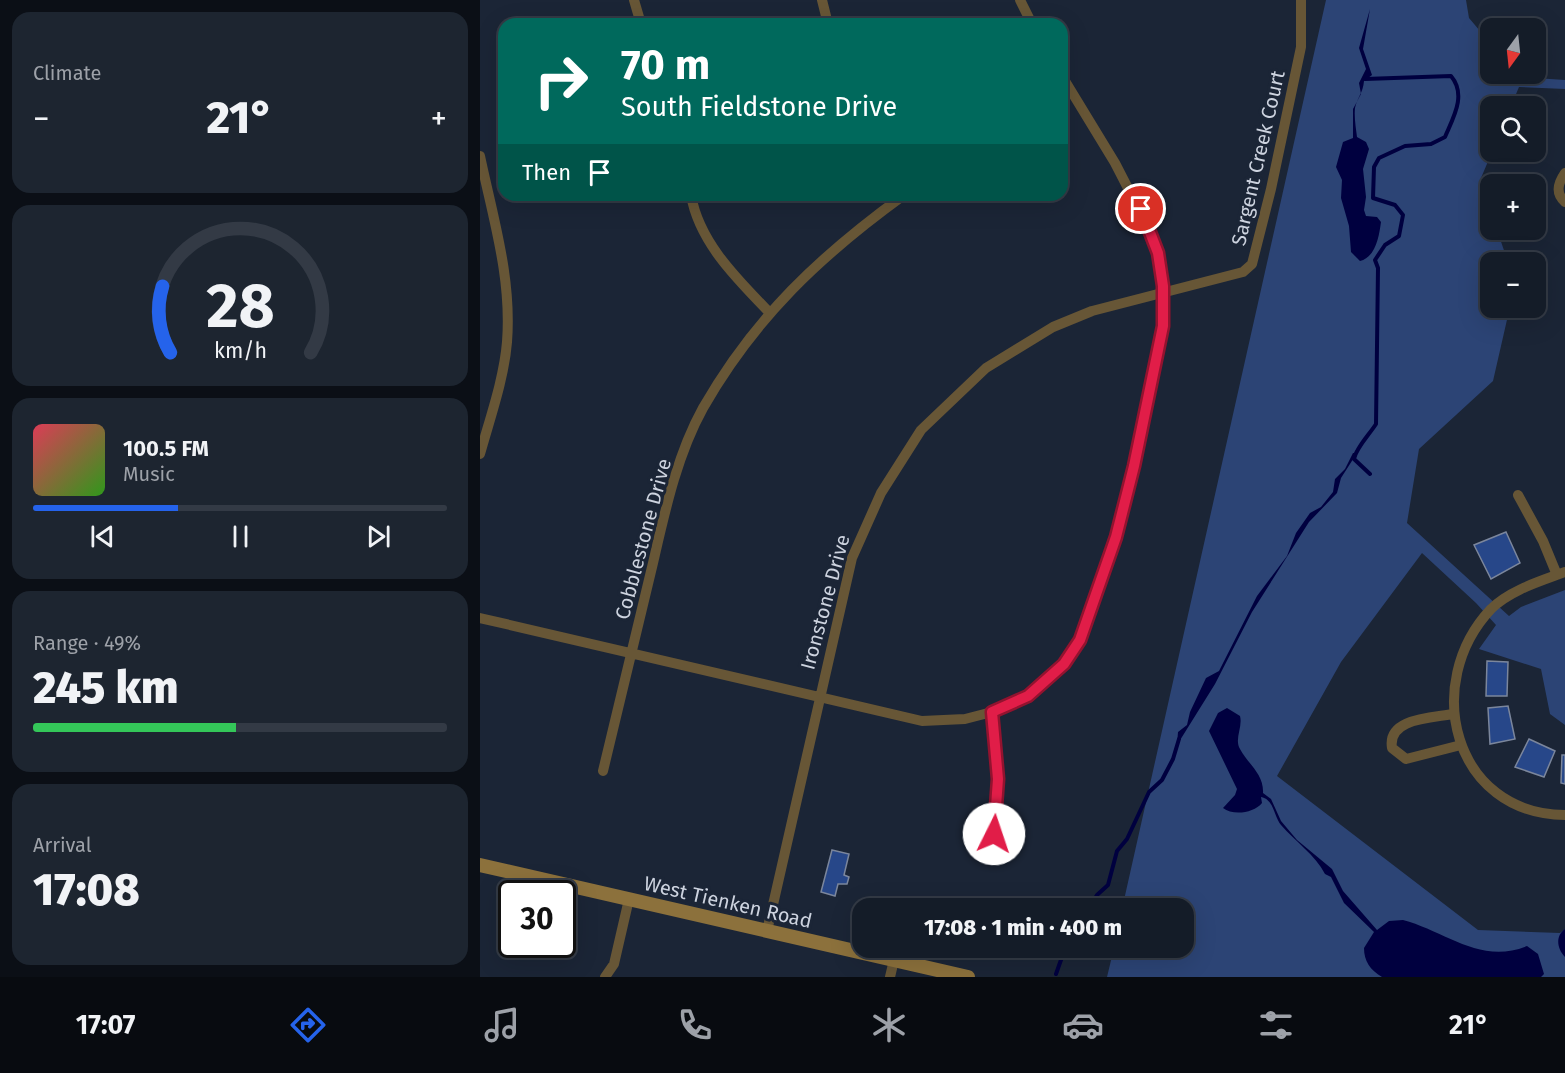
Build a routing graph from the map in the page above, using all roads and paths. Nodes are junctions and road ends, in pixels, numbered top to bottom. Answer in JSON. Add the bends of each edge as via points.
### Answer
{"nodes":[{"id":1,"x":634,"y":0,"type":"edge"},
{"id":2,"x":822,"y":0,"type":"edge"},
{"id":3,"x":1020,"y":0,"type":"edge"},
{"id":4,"x":1301,"y":0,"type":"edge"},
{"id":5,"x":638,"y":18,"type":"edge"},
{"id":6,"x":826,"y":18,"type":"edge"},
{"id":7,"x":1029,"y":18,"type":"edge"},
{"id":8,"x":1068,"y":92,"type":"edge"},
{"id":9,"x":480,"y":156,"type":"edge"},
{"id":10,"x":1565,"y":173,"type":"edge"},
{"id":11,"x":693,"y":201,"type":"edge"},
{"id":12,"x":896,"y":201,"type":"edge"},
{"id":13,"x":1565,"y":202,"type":"edge"},
{"id":14,"x":1161,"y":295,"type":"junction"},
{"id":15,"x":769,"y":312,"type":"junction"},
{"id":16,"x":480,"y":454,"type":"edge"},
{"id":17,"x":1518,"y":495,"type":"dead end"},
{"id":18,"x":1561,"y":573,"type":"edge"},
{"id":19,"x":480,"y":618,"type":"edge"},
{"id":20,"x":632,"y":654,"type":"junction"},
{"id":21,"x":819,"y":697,"type":"junction"},
{"id":22,"x":992,"y":712,"type":"junction"},
{"id":23,"x":1453,"y":714,"type":"junction"},
{"id":24,"x":1461,"y":745,"type":"junction"},
{"id":25,"x":603,"y":771,"type":"dead end"},
{"id":26,"x":1565,"y":815,"type":"edge"},
{"id":27,"x":994,"y":834,"type":"dead end"},
{"id":28,"x":480,"y":865,"type":"edge"},
{"id":29,"x":629,"y":899,"type":"junction"},
{"id":30,"x":767,"y":931,"type":"junction"},
{"id":31,"x":894,"y":960,"type":"junction"},
{"id":32,"x":605,"y":977,"type":"edge"},
{"id":33,"x":890,"y":977,"type":"edge"},
{"id":34,"x":968,"y":977,"type":"edge"}],
"edges":[{"from":1,"to":5,"type":"street"},
{"from":2,"to":6,"type":"street"},
{"from":3,"to":7,"type":"street"},
{"from":4,"to":14,"type":"street","name":"Sargent Creek Court","via":[[1302,47],[1252,264],[1243,272]]},
{"from":8,"to":14,"type":"street","via":[[1115,163],[1150,231],[1158,253]]},
{"from":9,"to":16,"type":"street","via":[[504,266],[508,313],[503,365]]},
{"from":10,"to":13,"type":"street","via":[[1558,190]]},
{"from":11,"to":15,"type":"street","via":[[700,224],[717,253]]},
{"from":12,"to":15,"type":"street","name":"Cobblestone Drive","via":[[832,250]]},
{"from":14,"to":21,"type":"street","name":"Ironstone Drive","via":[[1092,311],[1053,327],[986,368],[921,430],[881,493],[860,537]]},
{"from":14,"to":22,"type":"street","via":[[1163,326],[1134,466],[1116,537],[1085,629],[1064,664],[1051,677],[1028,696]]},
{"from":15,"to":20,"type":"street","name":"Cobblestone Drive","via":[[703,409],[680,464],[665,511]]},
{"from":17,"to":18,"type":"street"},
{"from":18,"to":23,"type":"street","via":[[1507,597],[1492,608],[1464,648],[1456,673]]},
{"from":19,"to":20,"type":"street"},
{"from":20,"to":21,"type":"street"},
{"from":20,"to":25,"type":"street","name":"Cobblestone Drive"},
{"from":21,"to":22,"type":"street","via":[[922,721],[965,719]]},
{"from":21,"to":30,"type":"street","name":"Ironstone Drive"},
{"from":22,"to":27,"type":"street","via":[[998,779]]},
{"from":23,"to":24,"type":"street"},
{"from":23,"to":24,"type":"street","via":[[1395,729],[1392,748],[1406,759]]},
{"from":24,"to":26,"type":"street","via":[[1476,775],[1498,792],[1521,806]]},
{"from":28,"to":29,"type":"street","name":"West Tienken Road"},
{"from":29,"to":30,"type":"street","name":"West Tienken Road"},
{"from":29,"to":32,"type":"street","via":[[616,955]]},
{"from":30,"to":31,"type":"street","name":"West Tienken Road"},
{"from":31,"to":33,"type":"street"},
{"from":31,"to":34,"type":"street","name":"West Tienken Road"}]}
